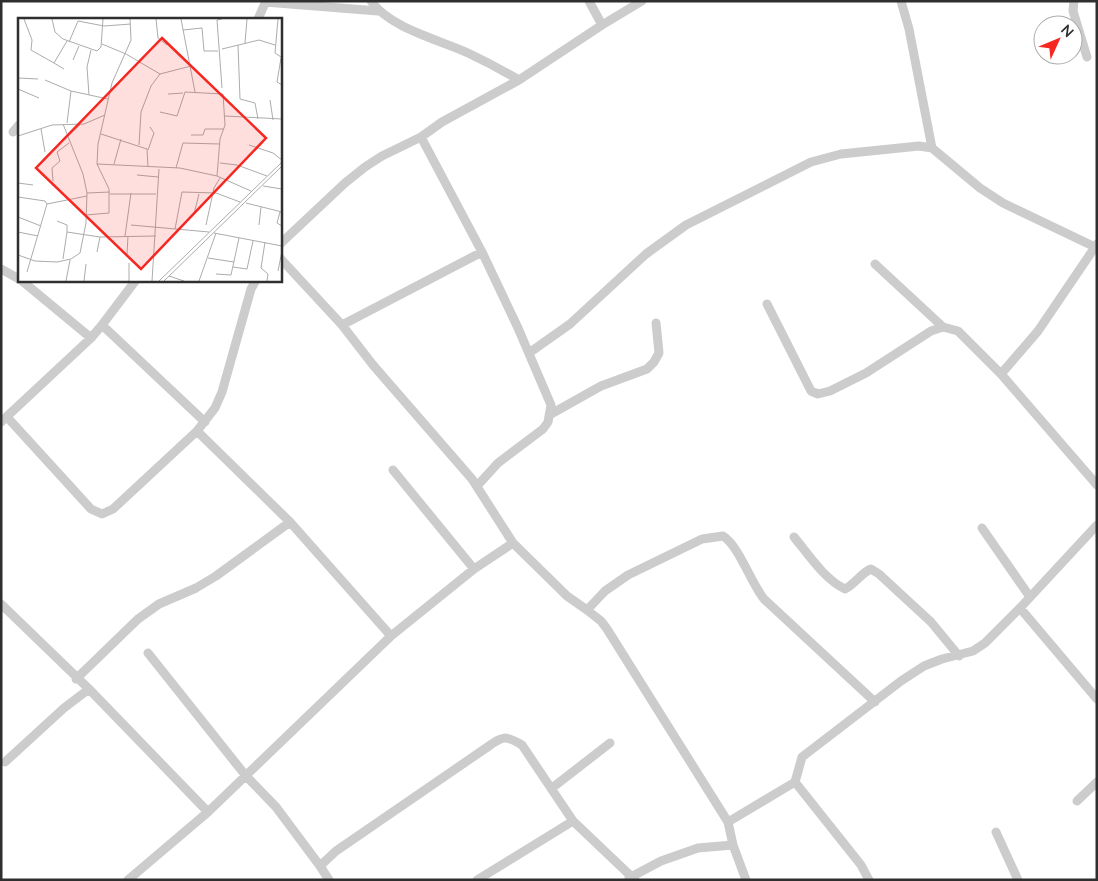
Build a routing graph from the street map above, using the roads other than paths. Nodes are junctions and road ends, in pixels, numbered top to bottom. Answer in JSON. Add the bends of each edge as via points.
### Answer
{"nodes":[{"id":1,"x":370,"y":1,"type":"edge"},
{"id":2,"x":589,"y":1,"type":"edge"},
{"id":3,"x":642,"y":1,"type":"edge"},
{"id":4,"x":901,"y":1,"type":"edge"},
{"id":5,"x":1074,"y":1,"type":"edge"},
{"id":6,"x":265,"y":2,"type":"edge"},
{"id":7,"x":378,"y":11,"type":"junction"},
{"id":8,"x":258,"y":18,"type":"edge"},
{"id":9,"x":602,"y":25,"type":"junction"},
{"id":10,"x":1087,"y":57,"type":"dead end"},
{"id":11,"x":518,"y":80,"type":"junction"},
{"id":12,"x":421,"y":138,"type":"junction"},
{"id":13,"x":932,"y":148,"type":"junction"},
{"id":14,"x":281,"y":243,"type":"edge"},
{"id":15,"x":1096,"y":246,"type":"edge"},
{"id":16,"x":482,"y":252,"type":"junction"},
{"id":17,"x":281,"y":259,"type":"edge"},
{"id":18,"x":875,"y":264,"type":"dead end"},
{"id":19,"x":1,"y":269,"type":"edge"},
{"id":20,"x":18,"y":278,"type":"edge"},
{"id":21,"x":22,"y":281,"type":"edge"},
{"id":22,"x":135,"y":281,"type":"edge"},
{"id":23,"x":256,"y":281,"type":"edge"},
{"id":24,"x":768,"y":304,"type":"dead end"},
{"id":25,"x":656,"y":323,"type":"dead end"},
{"id":26,"x":342,"y":325,"type":"junction"},
{"id":27,"x":102,"y":326,"type":"junction"},
{"id":28,"x":943,"y":326,"type":"junction"},
{"id":29,"x":91,"y":338,"type":"junction"},
{"id":30,"x":529,"y":352,"type":"junction"},
{"id":31,"x":1001,"y":374,"type":"junction"},
{"id":32,"x":551,"y":414,"type":"junction"},
{"id":33,"x":4,"y":420,"type":"edge"},
{"id":34,"x":206,"y":422,"type":"junction"},
{"id":35,"x":197,"y":431,"type":"junction"},
{"id":36,"x":394,"y":470,"type":"dead end"},
{"id":37,"x":476,"y":486,"type":"junction"},
{"id":38,"x":1097,"y":486,"type":"edge"},
{"id":39,"x":290,"y":522,"type":"junction"},
{"id":40,"x":1097,"y":525,"type":"edge"},
{"id":41,"x":982,"y":528,"type":"dead end"},
{"id":42,"x":794,"y":537,"type":"dead end"},
{"id":43,"x":513,"y":543,"type":"junction"},
{"id":44,"x":474,"y":569,"type":"junction"},
{"id":45,"x":1030,"y":597,"type":"junction"},
{"id":46,"x":1,"y":604,"type":"edge"},
{"id":47,"x":1020,"y":608,"type":"junction"},
{"id":48,"x":588,"y":610,"type":"junction"},
{"id":49,"x":391,"y":636,"type":"junction"},
{"id":50,"x":148,"y":653,"type":"dead end"},
{"id":51,"x":959,"y":656,"type":"junction"},
{"id":52,"x":76,"y":679,"type":"junction"},
{"id":53,"x":89,"y":689,"type":"junction"},
{"id":54,"x":1097,"y":699,"type":"edge"},
{"id":55,"x":875,"y":702,"type":"junction"},
{"id":56,"x":610,"y":743,"type":"dead end"},
{"id":57,"x":5,"y":762,"type":"dead end"},
{"id":58,"x":246,"y":776,"type":"junction"},
{"id":59,"x":795,"y":782,"type":"junction"},
{"id":60,"x":1097,"y":782,"type":"edge"},
{"id":61,"x":552,"y":788,"type":"junction"},
{"id":62,"x":1077,"y":800,"type":"dead end"},
{"id":63,"x":208,"y":812,"type":"junction"},
{"id":64,"x":573,"y":821,"type":"junction"},
{"id":65,"x":728,"y":822,"type":"junction"},
{"id":66,"x":996,"y":832,"type":"dead end"},
{"id":67,"x":733,"y":845,"type":"junction"},
{"id":68,"x":320,"y":866,"type":"junction"},
{"id":69,"x":631,"y":879,"type":"edge"},
{"id":70,"x":128,"y":880,"type":"edge"},
{"id":71,"x":329,"y":880,"type":"edge"},
{"id":72,"x":477,"y":880,"type":"edge"},
{"id":73,"x":746,"y":880,"type":"edge"},
{"id":74,"x":869,"y":880,"type":"edge"},
{"id":75,"x":1018,"y":880,"type":"edge"}],
"edges":[{"from":1,"to":7,"type":"street"},
{"from":2,"to":9,"type":"street"},
{"from":3,"to":9,"type":"street"},
{"from":4,"to":13,"type":"street"},
{"from":5,"to":10,"type":"street","via":[[1073,11]]},
{"from":6,"to":7,"type":"street"},
{"from":6,"to":8,"type":"street"},
{"from":7,"to":11,"type":"street","via":[[392,21],[467,53]]},
{"from":9,"to":11,"type":"street"},
{"from":11,"to":12,"type":"street","via":[[442,122]]},
{"from":12,"to":14,"type":"street","via":[[365,167]]},
{"from":12,"to":16,"type":"street"},
{"from":13,"to":15,"type":"street","via":[[1003,203]]},
{"from":13,"to":30,"type":"street","via":[[919,146],[827,156],[686,225],[646,254],[570,324]]},
{"from":15,"to":31,"type":"street","via":[[1038,331]]},
{"from":16,"to":26,"type":"street"},
{"from":16,"to":30,"type":"street"},
{"from":17,"to":26,"type":"street"},
{"from":18,"to":28,"type":"street"},
{"from":19,"to":20,"type":"street"},
{"from":21,"to":29,"type":"street"},
{"from":22,"to":27,"type":"street"},
{"from":23,"to":34,"type":"street","via":[[222,392]]},
{"from":24,"to":28,"type":"street","via":[[811,391],[818,394],[866,373]]},
{"from":25,"to":32,"type":"street","via":[[659,353],[647,369],[601,386]]},
{"from":26,"to":37,"type":"street"},
{"from":27,"to":29,"type":"street"},
{"from":27,"to":34,"type":"street"},
{"from":28,"to":31,"type":"street","via":[[958,331]]},
{"from":29,"to":33,"type":"street"},
{"from":30,"to":32,"type":"street","via":[[549,398]]},
{"from":31,"to":38,"type":"street"},
{"from":32,"to":37,"type":"street","via":[[543,429],[498,463]]},
{"from":33,"to":35,"type":"street","via":[[90,509],[102,514],[113,508]]},
{"from":34,"to":35,"type":"street"},
{"from":35,"to":39,"type":"street"},
{"from":36,"to":44,"type":"street"},
{"from":37,"to":43,"type":"street"},
{"from":39,"to":49,"type":"street"},
{"from":39,"to":52,"type":"street","via":[[216,576],[159,604],[138,619]]},
{"from":40,"to":45,"type":"street"},
{"from":41,"to":45,"type":"street"},
{"from":42,"to":51,"type":"street","via":[[837,586],[845,589],[871,569],[879,574],[931,622]]},
{"from":43,"to":44,"type":"street"},
{"from":43,"to":48,"type":"street","via":[[567,596]]},
{"from":44,"to":49,"type":"street"},
{"from":45,"to":47,"type":"street"},
{"from":46,"to":52,"type":"street"},
{"from":47,"to":51,"type":"street","via":[[985,643]]},
{"from":47,"to":54,"type":"street"},
{"from":48,"to":55,"type":"street","via":[[628,575],[702,539],[723,536],[733,546],[764,599]]},
{"from":48,"to":65,"type":"street","via":[[607,629]]},
{"from":49,"to":58,"type":"street"},
{"from":50,"to":58,"type":"street"},
{"from":51,"to":55,"type":"street","via":[[924,666]]},
{"from":52,"to":53,"type":"street"},
{"from":53,"to":57,"type":"street"},
{"from":53,"to":63,"type":"street"},
{"from":55,"to":59,"type":"street","via":[[802,757]]},
{"from":56,"to":61,"type":"street"},
{"from":58,"to":63,"type":"street"},
{"from":58,"to":68,"type":"street","via":[[276,807]]},
{"from":59,"to":65,"type":"street"},
{"from":59,"to":74,"type":"street","via":[[862,865]]},
{"from":60,"to":62,"type":"street"},
{"from":61,"to":64,"type":"street"},
{"from":61,"to":68,"type":"street","via":[[522,745],[510,738],[499,739],[336,851]]},
{"from":63,"to":70,"type":"street"},
{"from":64,"to":69,"type":"street"},
{"from":64,"to":72,"type":"street"},
{"from":65,"to":67,"type":"street"},
{"from":66,"to":75,"type":"street"},
{"from":67,"to":69,"type":"street","via":[[698,848],[661,861]]},
{"from":67,"to":73,"type":"street"},
{"from":68,"to":71,"type":"street"}]}
